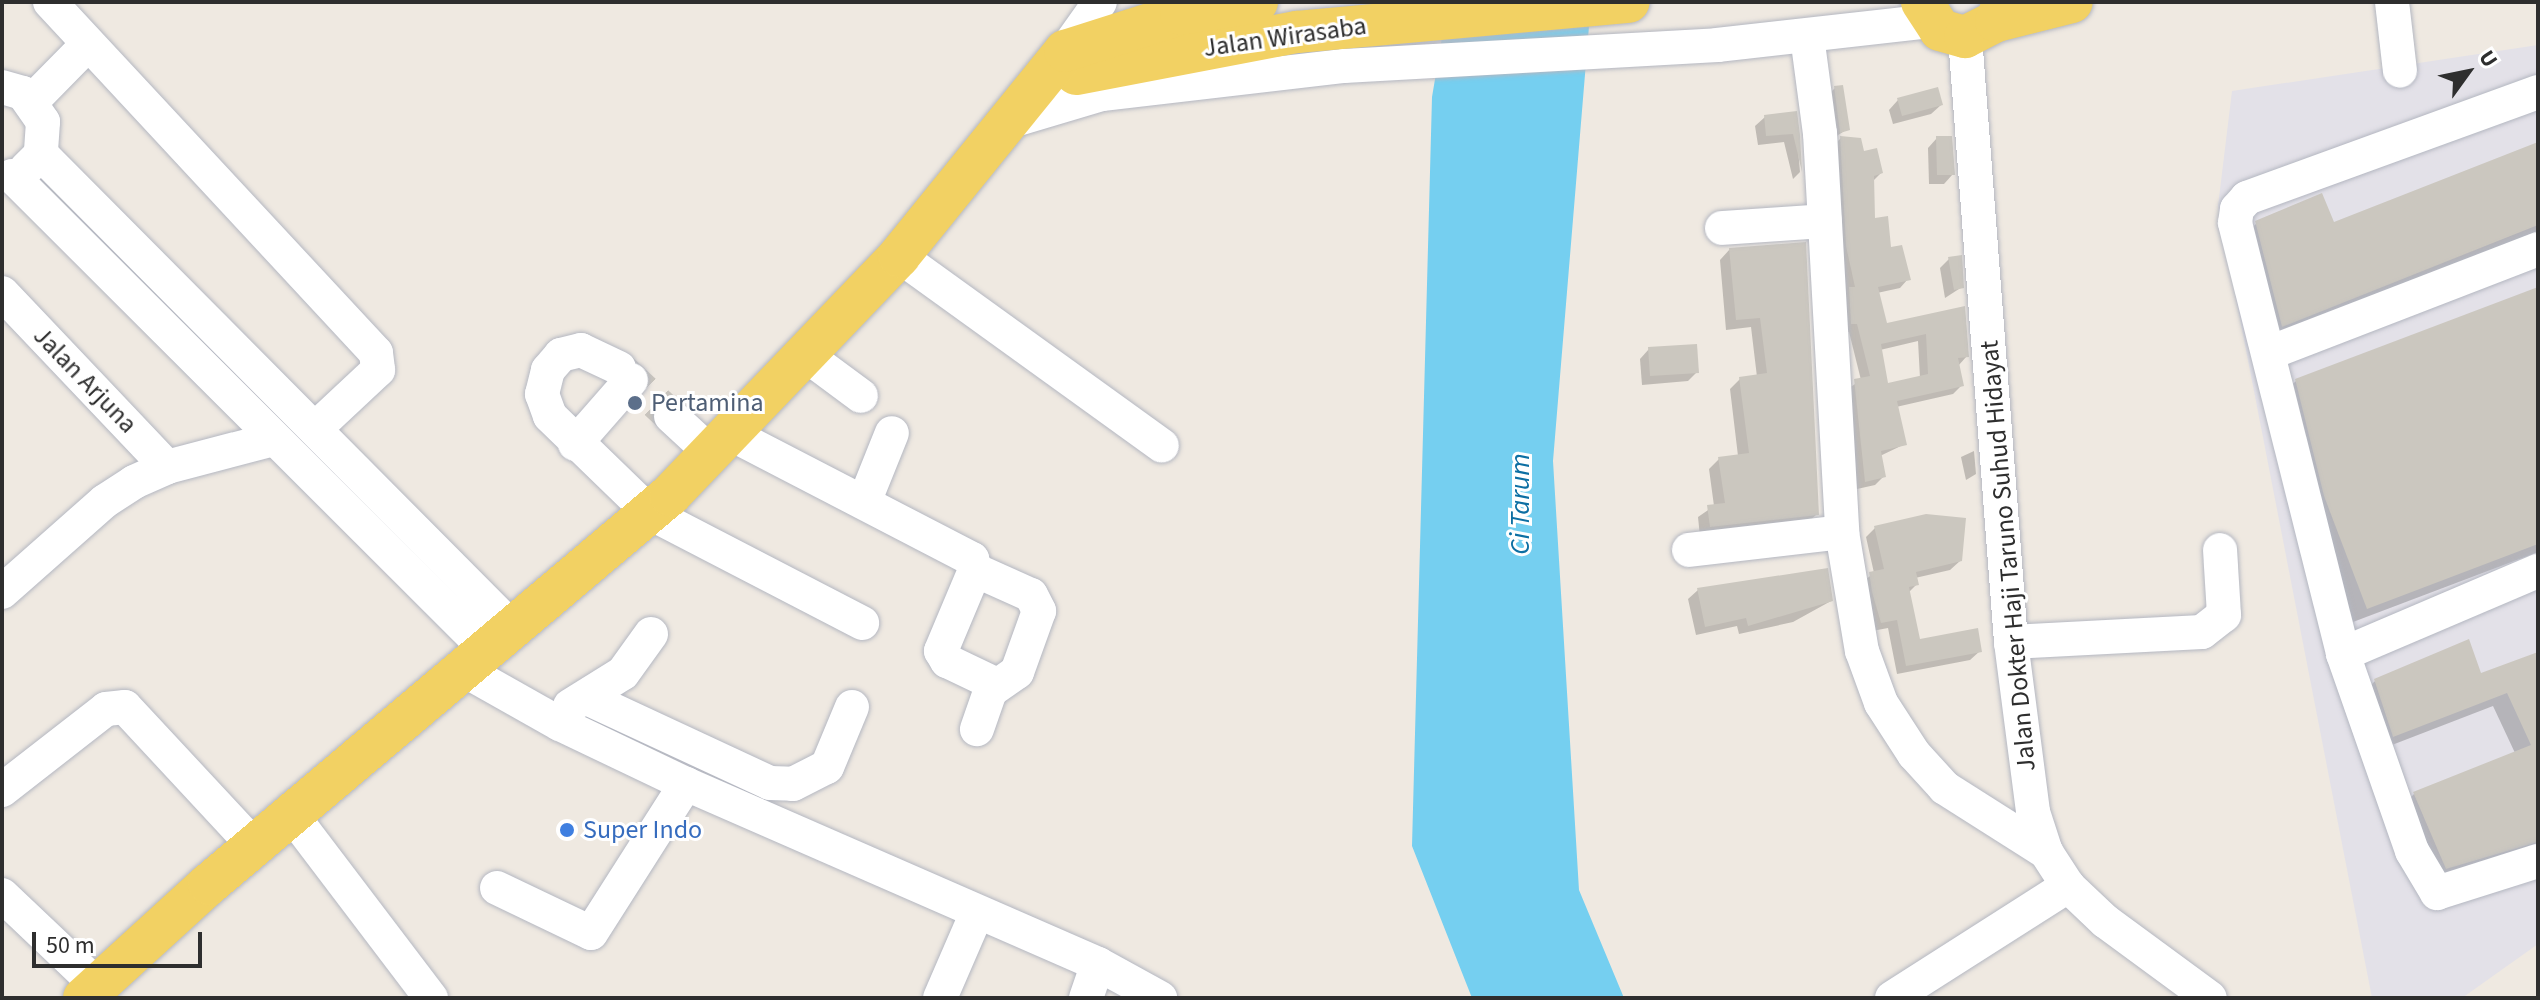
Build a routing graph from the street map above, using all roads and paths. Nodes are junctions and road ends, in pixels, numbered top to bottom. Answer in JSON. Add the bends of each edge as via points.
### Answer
{"nodes":[{"id":1,"x":50,"y":2,"type":"edge"},
{"id":2,"x":1100,"y":2,"type":"edge"},
{"id":3,"x":1257,"y":2,"type":"edge"},
{"id":4,"x":1629,"y":2,"type":"edge"},
{"id":5,"x":2072,"y":2,"type":"edge"},
{"id":6,"x":2392,"y":2,"type":"edge"},
{"id":7,"x":1169,"y":8,"type":"edge"},
{"id":8,"x":1951,"y":13,"type":"edge"},
{"id":9,"x":1807,"y":36,"type":"junction"},
{"id":10,"x":87,"y":45,"type":"junction"},
{"id":11,"x":1052,"y":67,"type":"junction"},
{"id":12,"x":2400,"y":71,"type":"dead end"},
{"id":13,"x":2538,"y":92,"type":"edge"},
{"id":14,"x":17,"y":94,"type":"edge"},
{"id":15,"x":1008,"y":122,"type":"junction"},
{"id":16,"x":41,"y":154,"type":"junction"},
{"id":17,"x":7,"y":177,"type":"edge"},
{"id":18,"x":1825,"y":221,"type":"junction"},
{"id":19,"x":1722,"y":228,"type":"dead end"},
{"id":20,"x":2538,"y":249,"type":"edge"},
{"id":21,"x":899,"y":256,"type":"junction"},
{"id":22,"x":2,"y":293,"type":"edge"},
{"id":23,"x":2269,"y":353,"type":"junction"},
{"id":24,"x":807,"y":356,"type":"junction"},
{"id":25,"x":861,"y":396,"type":"dead end"},
{"id":26,"x":671,"y":416,"type":"tunnel mouth"},
{"id":27,"x":316,"y":428,"type":"junction"},
{"id":28,"x":892,"y":433,"type":"dead end"},
{"id":29,"x":274,"y":439,"type":"junction"},
{"id":30,"x":719,"y":442,"type":"junction"},
{"id":31,"x":575,"y":444,"type":"junction"},
{"id":32,"x":1162,"y":446,"type":"dead end"},
{"id":33,"x":167,"y":467,"type":"junction"},
{"id":34,"x":865,"y":500,"type":"junction"},
{"id":35,"x":650,"y":513,"type":"junction"},
{"id":36,"x":1842,"y":532,"type":"junction"},
{"id":37,"x":1689,"y":550,"type":"dead end"},
{"id":38,"x":2220,"y":550,"type":"dead end"},
{"id":39,"x":451,"y":565,"type":"junction"},
{"id":40,"x":975,"y":570,"type":"junction"},
{"id":41,"x":2538,"y":571,"type":"edge"},
{"id":42,"x":426,"y":590,"type":"junction"},
{"id":43,"x":2,"y":592,"type":"edge"},
{"id":44,"x":862,"y":623,"type":"dead end"},
{"id":45,"x":651,"y":634,"type":"dead end"},
{"id":46,"x":2011,"y":642,"type":"junction"},
{"id":47,"x":488,"y":650,"type":"junction"},
{"id":48,"x":2343,"y":654,"type":"junction"},
{"id":49,"x":994,"y":688,"type":"junction"},
{"id":50,"x":587,"y":698,"type":"junction"},
{"id":51,"x":852,"y":707,"type":"dead end"},
{"id":52,"x":548,"y":718,"type":"junction"},
{"id":53,"x":977,"y":729,"type":"dead end"},
{"id":54,"x":686,"y":784,"type":"junction"},
{"id":55,"x":2,"y":790,"type":"edge"},
{"id":56,"x":292,"y":815,"type":"junction"},
{"id":57,"x":254,"y":846,"type":"junction"},
{"id":58,"x":2046,"y":852,"type":"junction"},
{"id":59,"x":2538,"y":861,"type":"edge"},
{"id":60,"x":2068,"y":886,"type":"junction"},
{"id":61,"x":497,"y":888,"type":"dead end"},
{"id":62,"x":2,"y":895,"type":"edge"},
{"id":63,"x":976,"y":915,"type":"junction"},
{"id":64,"x":1098,"y":964,"type":"junction"},
{"id":65,"x":91,"y":992,"type":"edge"},
{"id":66,"x":431,"y":998,"type":"edge"},
{"id":67,"x":941,"y":998,"type":"edge"},
{"id":68,"x":1086,"y":998,"type":"edge"},
{"id":69,"x":1160,"y":998,"type":"edge"},
{"id":70,"x":1892,"y":998,"type":"edge"},
{"id":71,"x":2210,"y":998,"type":"edge"}],
"edges":[{"from":1,"to":10,"type":"street"},
{"from":2,"to":11,"type":"street"},
{"from":3,"to":7,"type":"main road","name":"Jalan Wirasaba"},
{"from":4,"to":11,"type":"main road","name":"Jalan Wirasaba","via":[[1297,32]]},
{"from":5,"to":8,"type":"main road"},
{"from":6,"to":12,"type":"street"},
{"from":7,"to":11,"type":"main road","name":"Jalan Wirasaba"},
{"from":8,"to":9,"type":"street"},
{"from":8,"to":46,"type":"street","name":"Jalan Dokter Haji Taruno Suhud Hidayat"},
{"from":9,"to":15,"type":"street","via":[[1344,66],[1102,94]]},
{"from":9,"to":18,"type":"street"},
{"from":10,"to":14,"type":"street"},
{"from":10,"to":27,"type":"street","via":[[376,353],[378,370]]},
{"from":11,"to":15,"type":"main road"},
{"from":13,"to":23,"type":"street","via":[[2247,198],[2237,209],[2235,223]]},
{"from":14,"to":16,"type":"street","via":[[43,122]]},
{"from":15,"to":21,"type":"main road"},
{"from":16,"to":17,"type":"street"},
{"from":16,"to":27,"type":"street"},
{"from":17,"to":29,"type":"street"},
{"from":18,"to":19,"type":"street"},
{"from":18,"to":36,"type":"street"},
{"from":20,"to":23,"type":"street"},
{"from":21,"to":24,"type":"main road"},
{"from":21,"to":32,"type":"street"},
{"from":22,"to":33,"type":"street","name":"Jalan Arjuna"},
{"from":23,"to":48,"type":"street"},
{"from":24,"to":25,"type":"street"},
{"from":24,"to":30,"type":"main road"},
{"from":26,"to":30,"type":"street"},
{"from":27,"to":39,"type":"street"},
{"from":28,"to":34,"type":"street"},
{"from":29,"to":33,"type":"street"},
{"from":29,"to":42,"type":"street"},
{"from":30,"to":34,"type":"street"},
{"from":30,"to":35,"type":"main road"},
{"from":31,"to":31,"type":"street","via":[[543,405],[548,370],[561,355],[581,350],[625,374]]},
{"from":31,"to":35,"type":"street"},
{"from":33,"to":43,"type":"street","via":[[105,501]]},
{"from":34,"to":40,"type":"street","via":[[972,559]]},
{"from":35,"to":44,"type":"street"},
{"from":35,"to":47,"type":"main road"},
{"from":36,"to":37,"type":"street"},
{"from":36,"to":58,"type":"street","via":[[1862,651],[1881,703],[1914,754],[1945,788]]},
{"from":38,"to":46,"type":"street","via":[[2224,615],[2210,628],[2173,636]]},
{"from":39,"to":42,"type":"street"},
{"from":39,"to":47,"type":"street"},
{"from":40,"to":49,"type":"street","via":[[941,651],[947,661],[990,678]]},
{"from":40,"to":49,"type":"street","via":[[1031,595],[1039,611],[1017,672]]},
{"from":41,"to":48,"type":"street"},
{"from":42,"to":47,"type":"street"},
{"from":45,"to":50,"type":"street","via":[[623,673]]},
{"from":46,"to":58,"type":"street","name":"Jalan Dokter Haji Taruno Suhud Hidayat","via":[[2033,812]]},
{"from":47,"to":52,"type":"street"},
{"from":47,"to":56,"type":"main road"},
{"from":48,"to":59,"type":"street","via":[[2412,851],[2431,889],[2451,891]]},
{"from":49,"to":53,"type":"street"},
{"from":50,"to":51,"type":"street","via":[[770,783],[793,784],[827,767]]},
{"from":50,"to":52,"type":"street"},
{"from":52,"to":54,"type":"street"},
{"from":54,"to":61,"type":"street","via":[[591,933]]},
{"from":54,"to":63,"type":"street"},
{"from":55,"to":57,"type":"street","via":[[106,709],[125,707]]},
{"from":56,"to":57,"type":"main road"},
{"from":56,"to":66,"type":"street"},
{"from":57,"to":65,"type":"main road"},
{"from":58,"to":60,"type":"street","name":"Jalan Dokter Haji Taruno Suhud Hidayat"},
{"from":60,"to":70,"type":"street"},
{"from":60,"to":71,"type":"street","name":"Jalan Dokter Haji Taruno Suhud Hidayat","via":[[2105,921]]},
{"from":62,"to":65,"type":"street"},
{"from":63,"to":64,"type":"street"},
{"from":63,"to":67,"type":"street"},
{"from":64,"to":68,"type":"street"},
{"from":64,"to":69,"type":"street"}]}
